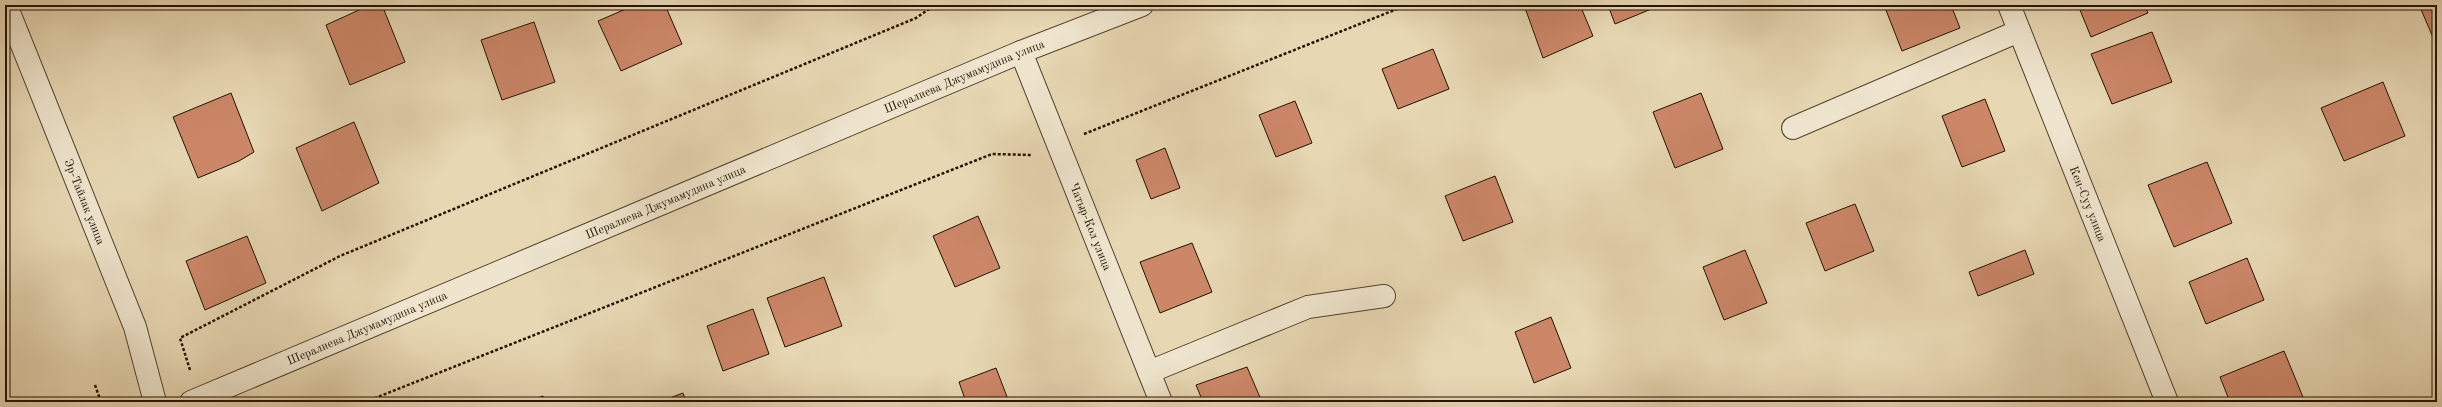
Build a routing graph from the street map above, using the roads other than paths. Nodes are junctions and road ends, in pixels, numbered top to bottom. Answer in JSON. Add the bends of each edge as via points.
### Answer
{"nodes":[{"id":1,"x":6,"y":5,"type":"edge"},
{"id":2,"x":1142,"y":5,"type":"edge"},
{"id":3,"x":2009,"y":5,"type":"edge"},
{"id":4,"x":2019,"y":31,"type":"junction"},
{"id":5,"x":1021,"y":52,"type":"junction"},
{"id":6,"x":1793,"y":128,"type":"dead end"},
{"id":7,"x":1384,"y":296,"type":"dead end"},
{"id":8,"x":1149,"y":372,"type":"junction"},
{"id":9,"x":1155,"y":401,"type":"edge"},
{"id":10,"x":155,"y":402,"type":"edge"},
{"id":11,"x":191,"y":402,"type":"edge"},
{"id":12,"x":2167,"y":402,"type":"edge"}],
"edges":[{"from":1,"to":10,"type":"street","name":"Эр-Тайлак улица","via":[[135,327]]},
{"from":2,"to":5,"type":"street","name":"Шералиева Джумамудина улица"},
{"from":3,"to":4,"type":"street","name":"Кен-Суу улица"},
{"from":4,"to":6,"type":"street"},
{"from":4,"to":12,"type":"street","name":"Кен-Суу улица"},
{"from":5,"to":8,"type":"street","name":"Чатыр-Кол улица"},
{"from":5,"to":11,"type":"street","name":"Шералиева Джумамудина улица"},
{"from":7,"to":8,"type":"street","via":[[1308,307]]},
{"from":8,"to":9,"type":"street","name":"Чатыр-Кол улица"}]}
